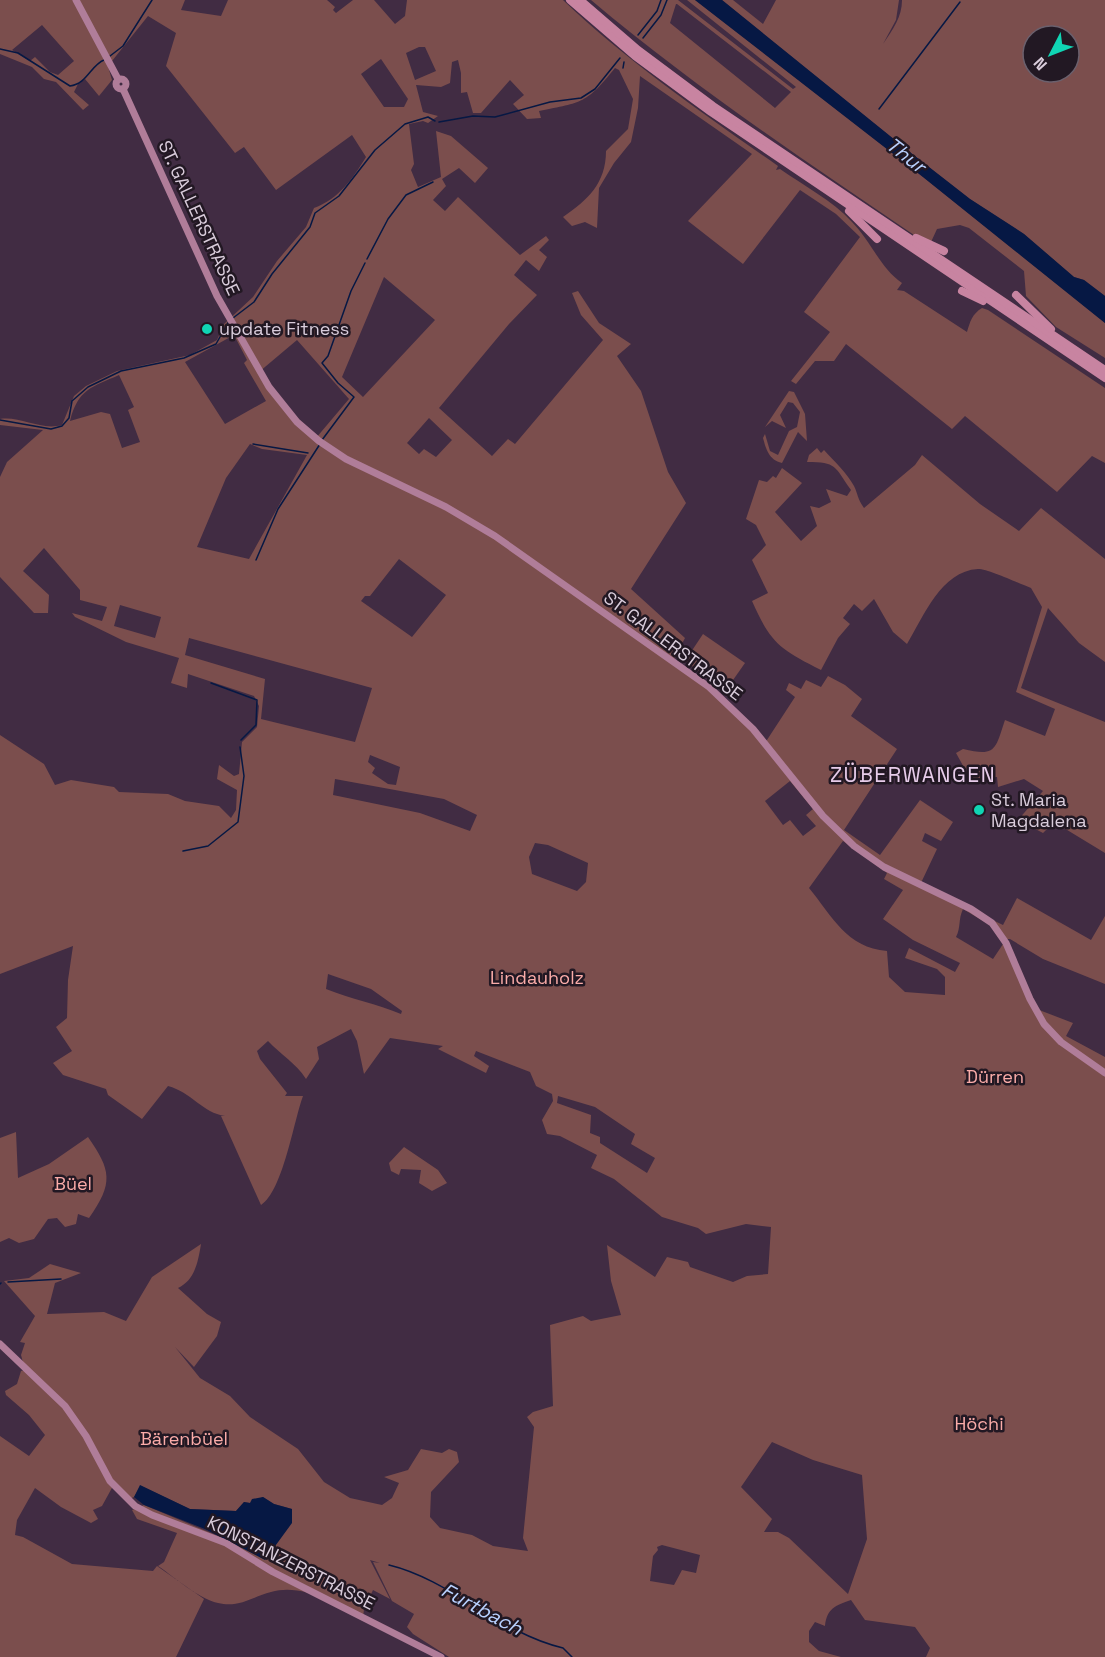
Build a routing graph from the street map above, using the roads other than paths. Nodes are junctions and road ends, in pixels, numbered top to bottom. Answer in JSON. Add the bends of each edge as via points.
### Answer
{"nodes":[{"id":1,"x":76,"y":0,"type":"edge"},
{"id":2,"x":570,"y":0,"type":"edge"},
{"id":3,"x":580,"y":0,"type":"edge"},
{"id":4,"x":788,"y":161,"type":"junction"},
{"id":5,"x":817,"y":184,"type":"junction"},
{"id":6,"x":876,"y":216,"type":"junction"},
{"id":7,"x":877,"y":239,"type":"dead end"},
{"id":8,"x":944,"y":251,"type":"dead end"},
{"id":9,"x":962,"y":291,"type":"dead end"},
{"id":10,"x":1016,"y":295,"type":"dead end"},
{"id":11,"x":1030,"y":328,"type":"junction"},
{"id":12,"x":1086,"y":357,"type":"junction"},
{"id":13,"x":1105,"y":370,"type":"edge"},
{"id":14,"x":1105,"y":378,"type":"edge"},
{"id":15,"x":1105,"y":1073,"type":"edge"},
{"id":16,"x":0,"y":1344,"type":"edge"},
{"id":17,"x":441,"y":1657,"type":"edge"}],
"edges":[{"from":1,"to":15,"type":"main road","name":"ST. GALLERSTRASSE","via":[[118,79],[125,81],[123,89],[189,239],[230,320],[291,415],[321,442],[356,464],[495,536],[709,687],[753,729],[823,816],[854,846],[892,872],[992,923],[1006,943],[1044,1024],[1061,1042]]},
{"from":2,"to":4,"type":"highway","via":[[660,75]]},
{"from":3,"to":4,"type":"highway","via":[[678,80]]},
{"from":4,"to":5,"type":"highway"},
{"from":4,"to":6,"type":"highway"},
{"from":5,"to":7,"type":"highway"},
{"from":5,"to":11,"type":"highway"},
{"from":6,"to":8,"type":"highway"},
{"from":6,"to":12,"type":"highway"},
{"from":9,"to":11,"type":"highway"},
{"from":10,"to":12,"type":"highway"},
{"from":11,"to":14,"type":"highway"},
{"from":12,"to":13,"type":"highway"},
{"from":16,"to":17,"type":"main road","name":"KONSTANZERSTRASSE","via":[[65,1406],[110,1481],[135,1506],[226,1543],[273,1572]]}]}
